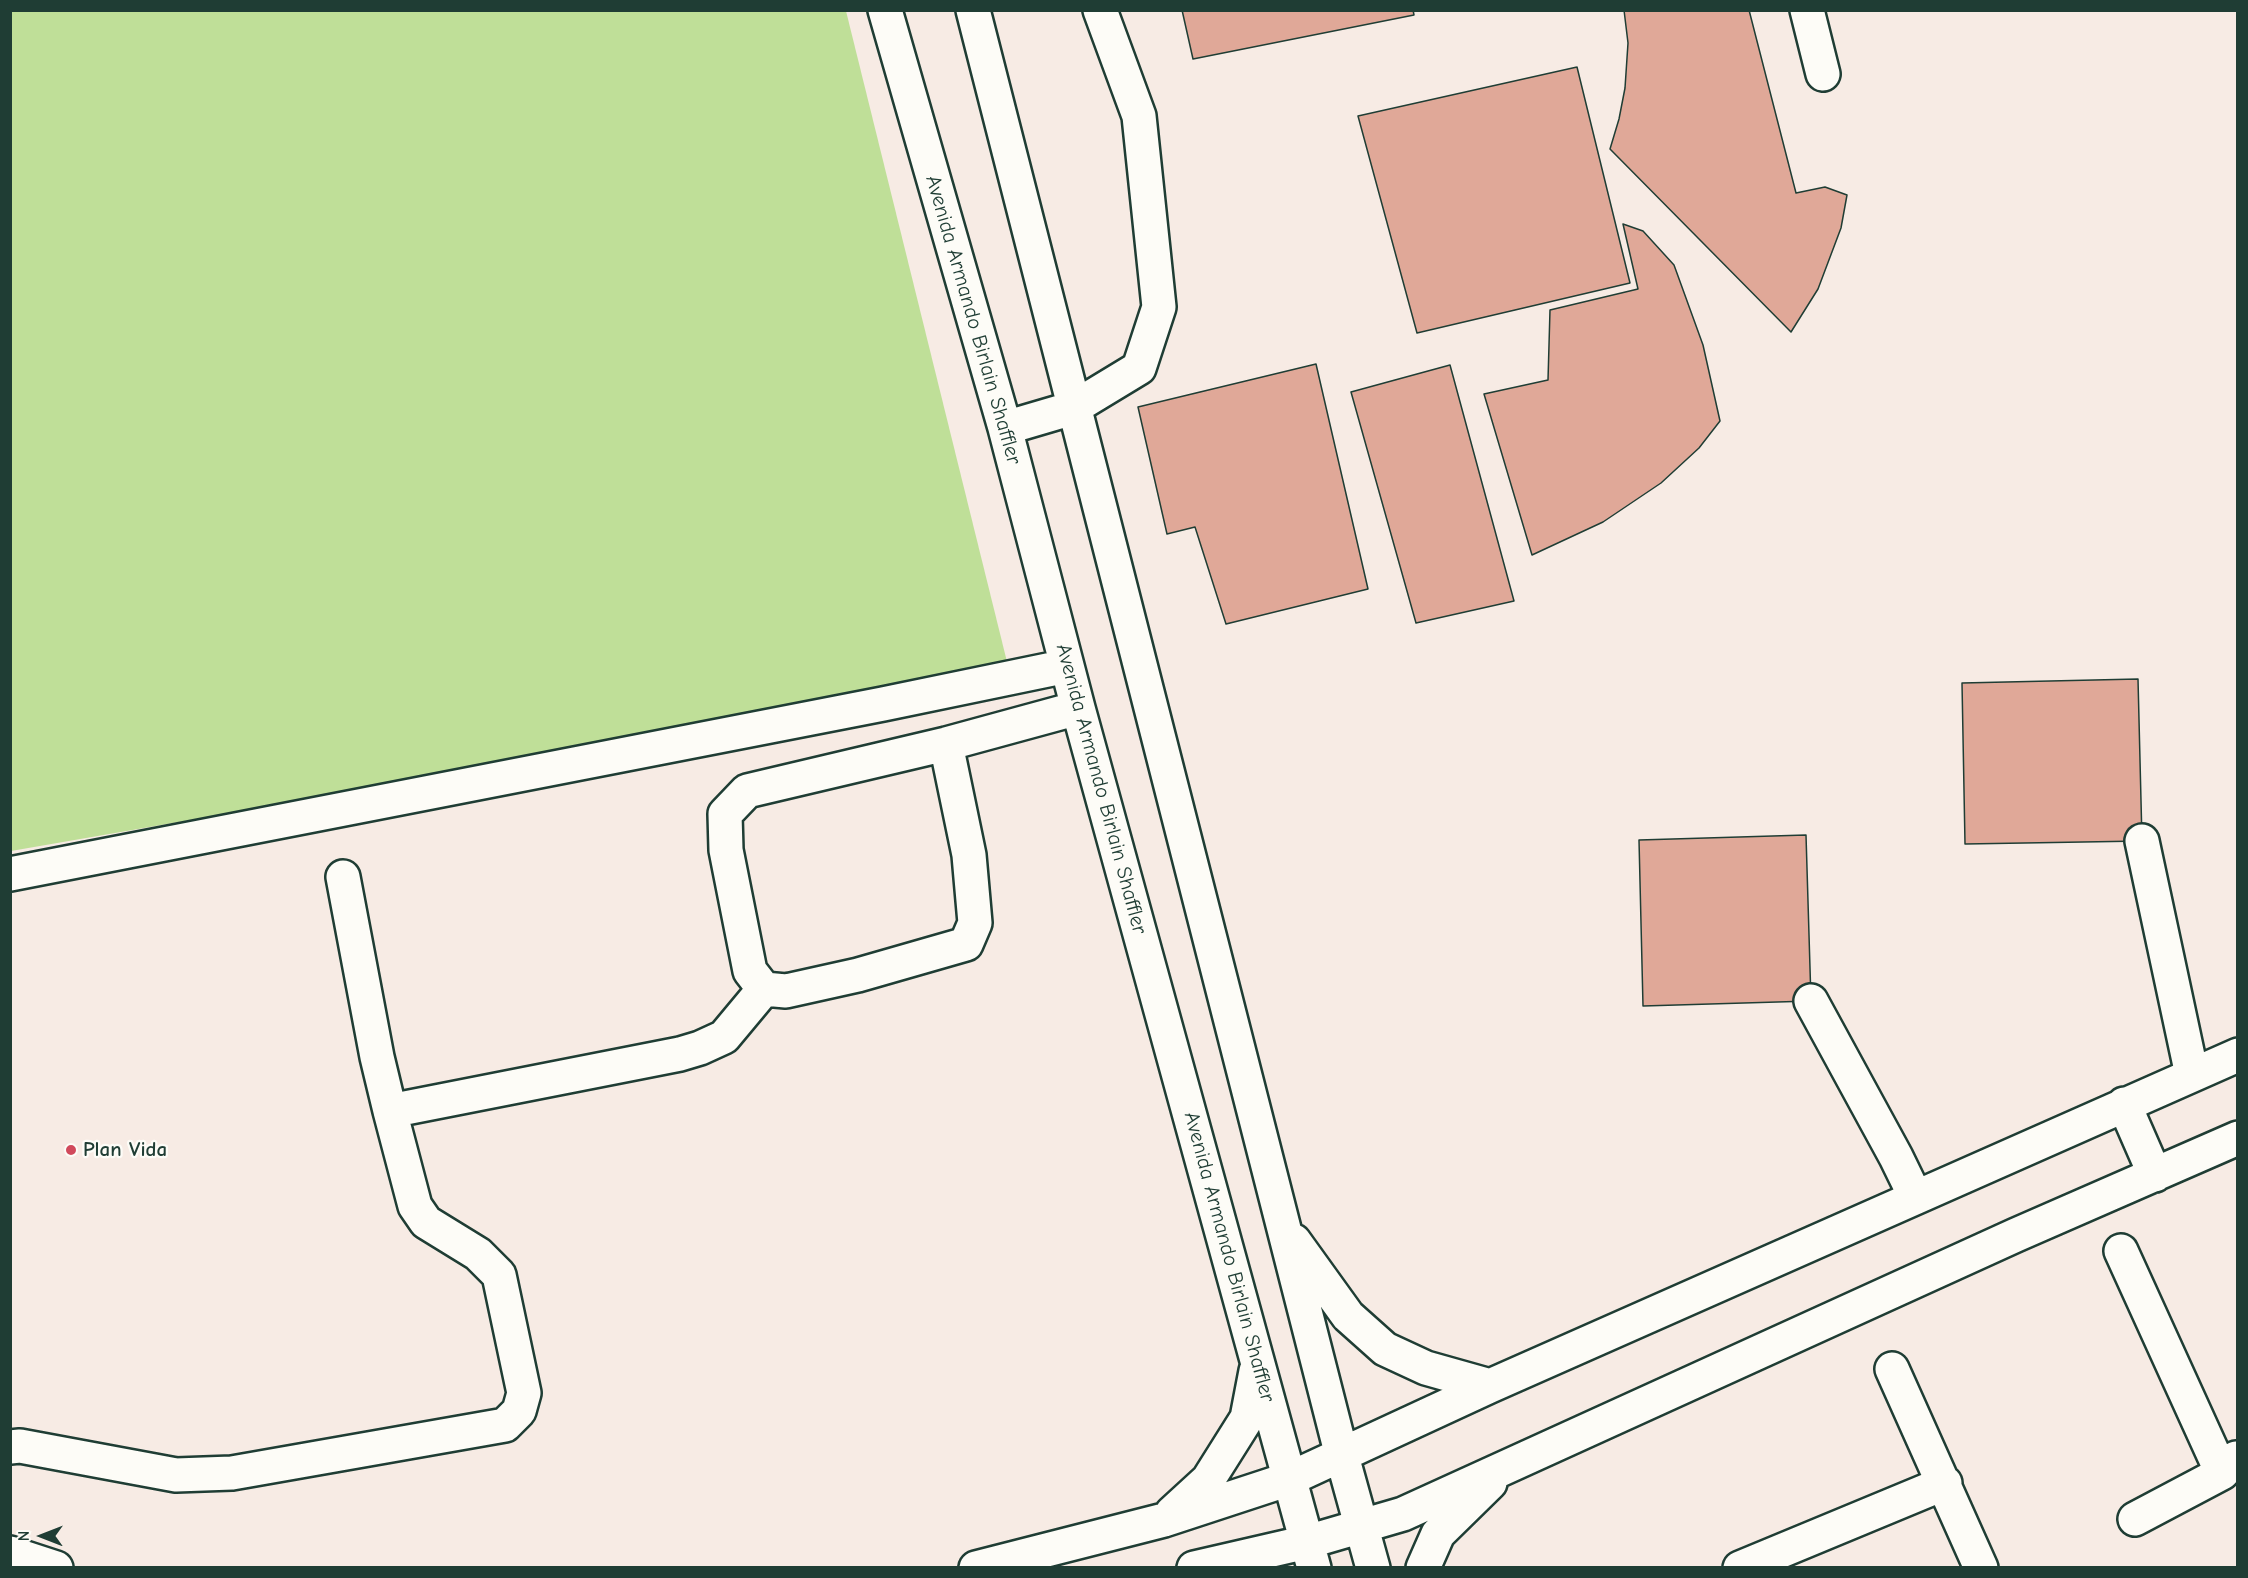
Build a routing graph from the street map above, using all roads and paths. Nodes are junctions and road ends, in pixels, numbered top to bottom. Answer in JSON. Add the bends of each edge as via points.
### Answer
{"nodes":[{"id":1,"x":885,"y":10,"type":"edge"},
{"id":2,"x":973,"y":10,"type":"edge"},
{"id":3,"x":1100,"y":10,"type":"edge"},
{"id":4,"x":1808,"y":10,"type":"edge"},
{"id":5,"x":1822,"y":74,"type":"dead end"},
{"id":6,"x":1073,"y":408,"type":"junction"},
{"id":7,"x":1005,"y":428,"type":"junction"},
{"id":8,"x":1067,"y":666,"type":"junction"},
{"id":9,"x":1078,"y":708,"type":"junction"},
{"id":10,"x":946,"y":744,"type":"junction"},
{"id":11,"x":2142,"y":841,"type":"dead end"},
{"id":12,"x":10,"y":874,"type":"edge"},
{"id":13,"x":343,"y":877,"type":"dead end"},
{"id":14,"x":764,"y":989,"type":"junction"},
{"id":15,"x":1811,"y":1001,"type":"dead end"},
{"id":16,"x":2238,"y":1055,"type":"edge"},
{"id":17,"x":2192,"y":1075,"type":"junction"},
{"id":18,"x":2124,"y":1104,"type":"junction"},
{"id":19,"x":390,"y":1111,"type":"junction"},
{"id":20,"x":2238,"y":1138,"type":"edge"},
{"id":21,"x":2155,"y":1175,"type":"junction"},
{"id":22,"x":1915,"y":1196,"type":"junction"},
{"id":23,"x":1285,"y":1230,"type":"junction"},
{"id":24,"x":2121,"y":1251,"type":"dead end"},
{"id":25,"x":1257,"y":1363,"type":"junction"},
{"id":26,"x":1892,"y":1369,"type":"dead end"},
{"id":27,"x":1490,"y":1386,"type":"junction"},
{"id":28,"x":10,"y":1447,"type":"edge"},
{"id":29,"x":1342,"y":1456,"type":"junction"},
{"id":30,"x":2230,"y":1465,"type":"edge"},
{"id":31,"x":1507,"y":1467,"type":"junction"},
{"id":32,"x":1290,"y":1479,"type":"junction"},
{"id":33,"x":1945,"y":1483,"type":"junction"},
{"id":34,"x":1164,"y":1520,"type":"junction"},
{"id":35,"x":2135,"y":1520,"type":"dead end"},
{"id":36,"x":1362,"y":1528,"type":"junction"},
{"id":37,"x":10,"y":1553,"type":"edge"},
{"id":38,"x":1310,"y":1555,"type":"edge"},
{"id":39,"x":56,"y":1568,"type":"edge"},
{"id":40,"x":976,"y":1568,"type":"edge"},
{"id":41,"x":1194,"y":1568,"type":"edge"},
{"id":42,"x":1372,"y":1568,"type":"edge"},
{"id":43,"x":1423,"y":1568,"type":"edge"},
{"id":44,"x":1740,"y":1568,"type":"edge"},
{"id":45,"x":1981,"y":1568,"type":"edge"}],
"edges":[{"from":1,"to":7,"type":"street","name":"Avenida Armando Birlain Shaffler"},
{"from":2,"to":6,"type":"street"},
{"from":3,"to":6,"type":"street","via":[[1139,116],[1159,307],[1139,368]]},
{"from":4,"to":5,"type":"street"},
{"from":6,"to":7,"type":"street"},
{"from":6,"to":23,"type":"street"},
{"from":7,"to":8,"type":"street","name":"Avenida Armando Birlain Shaffler"},
{"from":8,"to":9,"type":"street","name":"Avenida Armando Birlain Shaffler"},
{"from":8,"to":12,"type":"street"},
{"from":9,"to":10,"type":"street"},
{"from":9,"to":25,"type":"street","name":"Avenida Armando Birlain Shaffler"},
{"from":10,"to":14,"type":"street","via":[[969,855],[975,923],[966,944],[858,975],[786,991]]},
{"from":10,"to":14,"type":"street","via":[[747,791],[725,813],[726,850],[750,971]]},
{"from":11,"to":17,"type":"street"},
{"from":13,"to":19,"type":"street"},
{"from":14,"to":19,"type":"street","via":[[724,1037],[700,1048]]},
{"from":15,"to":22,"type":"street"},
{"from":16,"to":17,"type":"street"},
{"from":17,"to":18,"type":"street"},
{"from":18,"to":21,"type":"street"},
{"from":18,"to":22,"type":"street"},
{"from":19,"to":28,"type":"street","via":[[415,1206],[426,1222],[478,1254],[499,1275],[524,1393],[519,1411],[505,1425],[232,1473],[176,1475]]},
{"from":20,"to":21,"type":"street"},
{"from":21,"to":31,"type":"street"},
{"from":22,"to":27,"type":"street"},
{"from":23,"to":27,"type":"street","via":[[1348,1316],[1385,1349],[1426,1368]]},
{"from":23,"to":29,"type":"street"},
{"from":24,"to":30,"type":"street"},
{"from":25,"to":32,"type":"street","name":"Avenida Armando Birlain Shaffler"},
{"from":25,"to":34,"type":"street","via":[[1247,1418],[1208,1480]]},
{"from":26,"to":33,"type":"street"},
{"from":27,"to":29,"type":"street"},
{"from":29,"to":32,"type":"street"},
{"from":29,"to":36,"type":"street"},
{"from":30,"to":35,"type":"street"},
{"from":31,"to":36,"type":"street"},
{"from":31,"to":43,"type":"street","via":[[1438,1534]]},
{"from":32,"to":34,"type":"street"},
{"from":32,"to":38,"type":"street","name":"Avenida Armando Birlain Shaffler"},
{"from":33,"to":44,"type":"street"},
{"from":33,"to":45,"type":"street"},
{"from":34,"to":40,"type":"street"},
{"from":36,"to":38,"type":"street"},
{"from":36,"to":42,"type":"street"},
{"from":37,"to":39,"type":"street"},
{"from":38,"to":41,"type":"street"}]}
